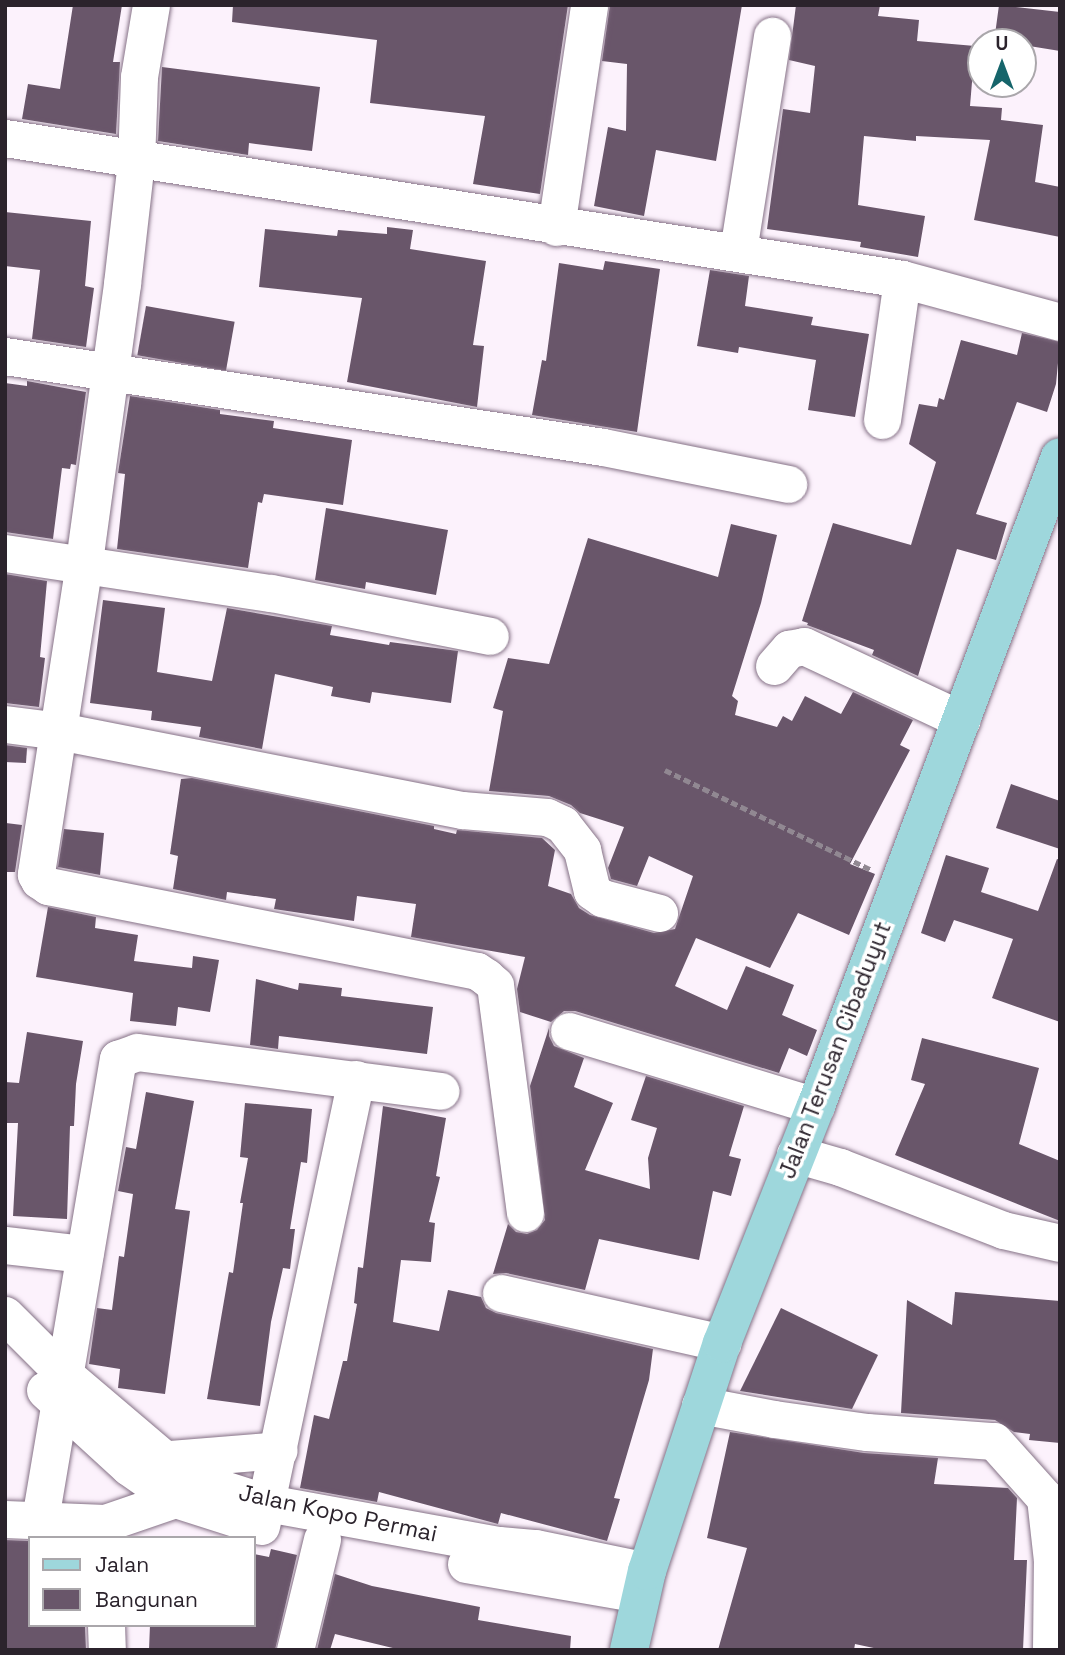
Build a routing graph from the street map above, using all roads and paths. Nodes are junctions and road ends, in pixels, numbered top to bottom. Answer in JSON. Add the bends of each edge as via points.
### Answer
{"nodes":[{"id":1,"x":151,"y":5,"type":"edge"},
{"id":2,"x":589,"y":5,"type":"edge"},
{"id":3,"x":772,"y":36,"type":"dead end"},
{"id":4,"x":5,"y":138,"type":"edge"},
{"id":5,"x":136,"y":161,"type":"junction"},
{"id":6,"x":556,"y":227,"type":"junction"},
{"id":7,"x":738,"y":251,"type":"junction"},
{"id":8,"x":902,"y":279,"type":"junction"},
{"id":9,"x":1060,"y":322,"type":"edge"},
{"id":10,"x":5,"y":356,"type":"edge"},
{"id":11,"x":109,"y":373,"type":"junction"},
{"id":12,"x":882,"y":420,"type":"dead end"},
{"id":13,"x":1060,"y":457,"type":"edge"},
{"id":14,"x":788,"y":484,"type":"dead end"},
{"id":15,"x":5,"y":553,"type":"edge"},
{"id":16,"x":84,"y":563,"type":"junction"},
{"id":17,"x":489,"y":636,"type":"dead end"},
{"id":18,"x":774,"y":666,"type":"dead end"},
{"id":19,"x":962,"y":720,"type":"junction"},
{"id":20,"x":5,"y":724,"type":"edge"},
{"id":21,"x":58,"y":731,"type":"junction"},
{"id":22,"x":665,"y":770,"type":"dead end"},
{"id":23,"x":900,"y":883,"type":"junction"},
{"id":24,"x":659,"y":913,"type":"dead end"},
{"id":25,"x":569,"y":1031,"type":"dead end"},
{"id":26,"x":356,"y":1079,"type":"junction"},
{"id":27,"x":441,"y":1091,"type":"dead end"},
{"id":28,"x":816,"y":1106,"type":"junction"},
{"id":29,"x":795,"y":1154,"type":"junction"},
{"id":30,"x":525,"y":1213,"type":"dead end"},
{"id":31,"x":1060,"y":1243,"type":"edge"},
{"id":32,"x":5,"y":1245,"type":"edge"},
{"id":33,"x":84,"y":1254,"type":"junction"},
{"id":34,"x":501,"y":1293,"type":"dead end"},
{"id":35,"x":5,"y":1315,"type":"edge"},
{"id":36,"x":722,"y":1343,"type":"junction"},
{"id":37,"x":5,"y":1349,"type":"edge"},
{"id":38,"x":61,"y":1389,"type":"junction"},
{"id":39,"x":700,"y":1405,"type":"junction"},
{"id":40,"x":279,"y":1450,"type":"junction"},
{"id":41,"x":147,"y":1462,"type":"junction"},
{"id":42,"x":1052,"y":1494,"type":"edge"},
{"id":43,"x":175,"y":1499,"type":"junction"},
{"id":44,"x":264,"y":1515,"type":"junction"},
{"id":45,"x":22,"y":1519,"type":"edge"},
{"id":46,"x":105,"y":1530,"type":"edge"},
{"id":47,"x":376,"y":1536,"type":"junction"},
{"id":48,"x":322,"y":1539,"type":"junction"},
{"id":49,"x":1056,"y":1560,"type":"edge"},
{"id":50,"x":644,"y":1583,"type":"junction"},
{"id":51,"x":106,"y":1627,"type":"edge"},
{"id":52,"x":107,"y":1650,"type":"edge"},
{"id":53,"x":295,"y":1650,"type":"edge"},
{"id":54,"x":629,"y":1650,"type":"edge"},
{"id":55,"x":1051,"y":1650,"type":"edge"}],
"edges":[{"from":1,"to":5,"type":"street","via":[[139,77]]},
{"from":2,"to":6,"type":"street"},
{"from":3,"to":7,"type":"street"},
{"from":4,"to":5,"type":"street"},
{"from":5,"to":6,"type":"street"},
{"from":5,"to":11,"type":"street"},
{"from":6,"to":7,"type":"street"},
{"from":7,"to":8,"type":"street"},
{"from":8,"to":9,"type":"street"},
{"from":8,"to":12,"type":"street"},
{"from":10,"to":11,"type":"street"},
{"from":11,"to":14,"type":"street","via":[[616,449]]},
{"from":11,"to":16,"type":"street"},
{"from":13,"to":19,"type":"main road","name":"Jalan Terusan Cibaduyut"},
{"from":15,"to":16,"type":"street"},
{"from":16,"to":17,"type":"street","via":[[271,593]]},
{"from":16,"to":21,"type":"street"},
{"from":18,"to":19,"type":"street","via":[[789,649],[804,646]]},
{"from":19,"to":23,"type":"main road","name":"Jalan Terusan Cibaduyut"},
{"from":20,"to":21,"type":"street"},
{"from":21,"to":24,"type":"street","via":[[462,810],[547,817],[562,824],[583,850],[592,891],[602,898]]},
{"from":21,"to":30,"type":"street","via":[[35,868],[43,884],[477,971],[495,985]]},
{"from":22,"to":23,"type":"path"},
{"from":23,"to":28,"type":"main road","name":"Jalan Terusan Cibaduyut"},
{"from":25,"to":28,"type":"street"},
{"from":26,"to":27,"type":"street"},
{"from":26,"to":33,"type":"street","via":[[137,1052],[118,1059]]},
{"from":26,"to":40,"type":"street"},
{"from":28,"to":29,"type":"main road","name":"Jalan Terusan Cibaduyut"},
{"from":29,"to":31,"type":"street","via":[[841,1167],[992,1227]]},
{"from":29,"to":36,"type":"main road","name":"Jalan Terusan Cibaduyut"},
{"from":32,"to":33,"type":"street"},
{"from":33,"to":38,"type":"street"},
{"from":34,"to":36,"type":"street"},
{"from":35,"to":38,"type":"street","name":"Jalan Kopo Permai"},
{"from":36,"to":39,"type":"main road","name":"Jalan Terusan Cibaduyut"},
{"from":37,"to":38,"type":"street","name":"Jalan Kopo Permai"},
{"from":38,"to":41,"type":"street","name":"Jalan Kopo Permai"},
{"from":38,"to":45,"type":"street"},
{"from":39,"to":42,"type":"street","via":[[867,1432],[994,1441]]},
{"from":39,"to":50,"type":"main road","name":"Jalan Terusan Cibaduyut"},
{"from":40,"to":41,"type":"street"},
{"from":40,"to":44,"type":"street"},
{"from":41,"to":43,"type":"street","name":"Jalan Kopo Permai"},
{"from":41,"to":44,"type":"street","name":"Jalan Kopo Permai","via":[[211,1485]]},
{"from":42,"to":49,"type":"street"},
{"from":43,"to":44,"type":"street","name":"Jalan Kopo Permai"},
{"from":43,"to":46,"type":"street"},
{"from":44,"to":47,"type":"street","name":"Jalan Kopo Permai"},
{"from":44,"to":48,"type":"street","name":"Jalan Kopo Permai"},
{"from":45,"to":46,"type":"street"},
{"from":47,"to":48,"type":"street","name":"Jalan Kopo Permai"},
{"from":47,"to":50,"type":"street","name":"Jalan Kopo Permai","via":[[499,1545],[535,1562]]},
{"from":48,"to":53,"type":"street"},
{"from":49,"to":55,"type":"street"},
{"from":50,"to":54,"type":"main road","name":"Jalan Terusan Cibaduyut"},
{"from":51,"to":52,"type":"street"}]}
